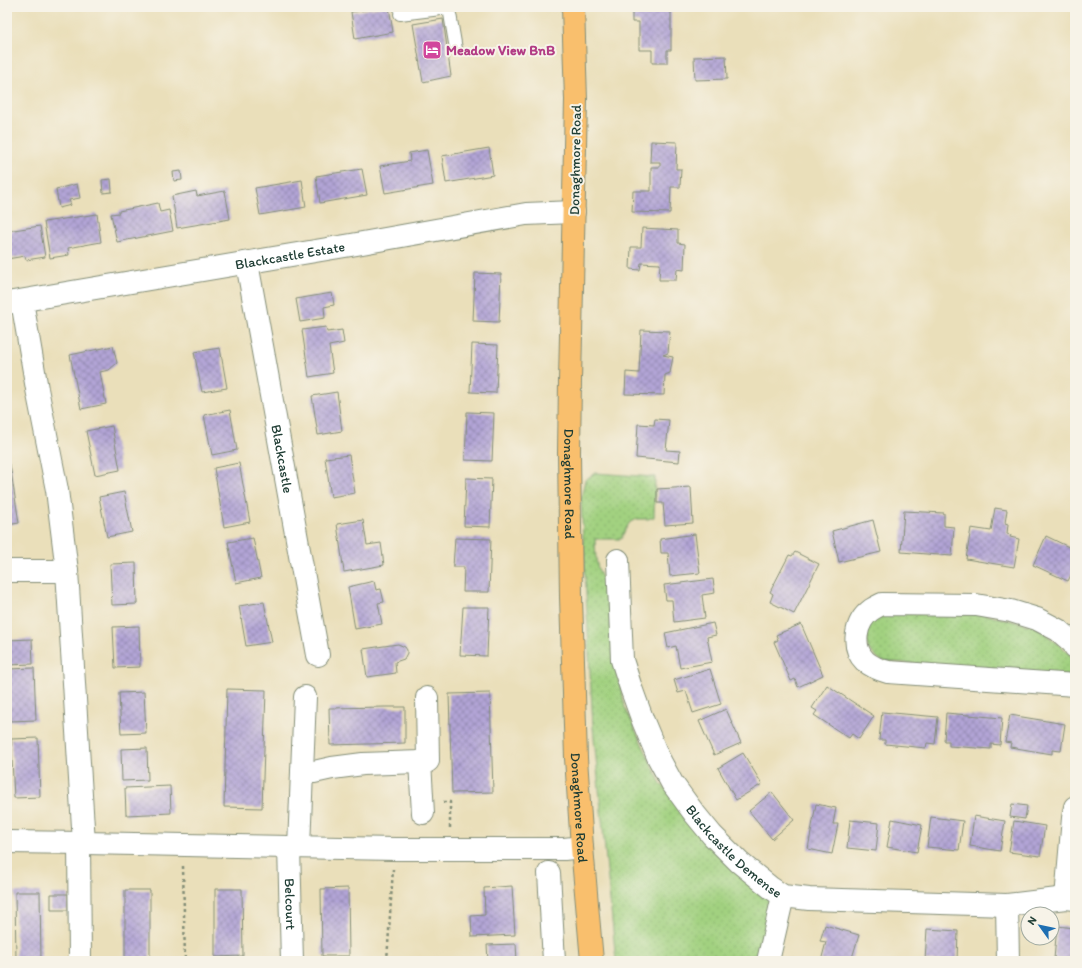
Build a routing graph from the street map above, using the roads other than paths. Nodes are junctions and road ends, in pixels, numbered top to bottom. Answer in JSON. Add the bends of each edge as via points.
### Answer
{"nodes":[{"id":1,"x":449,"y":7,"type":"edge"},
{"id":2,"x":574,"y":7,"type":"edge"},
{"id":3,"x":400,"y":14,"type":"dead end"},
{"id":4,"x":456,"y":49,"type":"dead end"},
{"id":5,"x":574,"y":212,"type":"junction"},
{"id":6,"x":247,"y":263,"type":"junction"},
{"id":7,"x":14,"y":302,"type":"edge"},
{"id":8,"x":618,"y":560,"type":"dead end"},
{"id":9,"x":7,"y":571,"type":"edge"},
{"id":10,"x":68,"y":571,"type":"junction"},
{"id":11,"x":1075,"y":647,"type":"edge"},
{"id":12,"x":318,"y":655,"type":"dead end"},
{"id":13,"x":1075,"y":685,"type":"edge"},
{"id":14,"x":305,"y":697,"type":"dead end"},
{"id":15,"x":427,"y":698,"type":"dead end"},
{"id":16,"x":420,"y":762,"type":"junction"},
{"id":17,"x":302,"y":772,"type":"junction"},
{"id":18,"x":1075,"y":808,"type":"edge"},
{"id":19,"x":422,"y":813,"type":"dead end"},
{"id":20,"x":7,"y":842,"type":"edge"},
{"id":21,"x":82,"y":843,"type":"junction"},
{"id":22,"x":294,"y":847,"type":"junction"},
{"id":23,"x":582,"y":847,"type":"junction"},
{"id":24,"x":549,"y":873,"type":"dead end"},
{"id":25,"x":783,"y":896,"type":"junction"},
{"id":26,"x":1071,"y":898,"type":"edge"},
{"id":27,"x":1007,"y":905,"type":"junction"},
{"id":28,"x":80,"y":961,"type":"edge"},
{"id":29,"x":292,"y":961,"type":"edge"},
{"id":30,"x":554,"y":961,"type":"edge"},
{"id":31,"x":592,"y":961,"type":"edge"},
{"id":32,"x":768,"y":961,"type":"edge"},
{"id":33,"x":1008,"y":961,"type":"edge"}],
"edges":[{"from":1,"to":3,"type":"lane"},
{"from":1,"to":4,"type":"lane"},
{"from":2,"to":5,"type":"main road","name":"Donaghmore Road"},
{"from":5,"to":6,"type":"street","name":"Blackcastle Estate","via":[[526,214]]},
{"from":5,"to":23,"type":"main road","name":"Donaghmore Road","via":[[569,453],[576,758]]},
{"from":6,"to":7,"type":"street","name":"Blackcastle Estate"},
{"from":6,"to":12,"type":"street","name":"Blackcastle"},
{"from":7,"to":10,"type":"street","via":[[37,389],[57,490]]},
{"from":8,"to":25,"type":"street","name":"Blackcastle Demense","via":[[622,660],[642,721],[658,757],[672,783],[712,835],[739,862]]},
{"from":9,"to":10,"type":"street"},
{"from":10,"to":21,"type":"street"},
{"from":11,"to":13,"type":"street","via":[[1058,630],[1037,619],[976,605],[882,604],[870,610],[857,631],[859,653],[876,668],[888,672]]},
{"from":14,"to":17,"type":"street","name":"Belcourt"},
{"from":15,"to":16,"type":"street","via":[[428,761]]},
{"from":16,"to":17,"type":"street","via":[[364,764]]},
{"from":16,"to":19,"type":"street"},
{"from":17,"to":22,"type":"street","name":"Belcourt"},
{"from":18,"to":26,"type":"street","name":"Blackcastle Demense","via":[[1072,825]]},
{"from":20,"to":21,"type":"street"},
{"from":21,"to":22,"type":"street"},
{"from":21,"to":28,"type":"street"},
{"from":22,"to":23,"type":"street"},
{"from":22,"to":29,"type":"street","name":"Belcourt"},
{"from":23,"to":31,"type":"main road","name":"Donaghmore Road"},
{"from":24,"to":30,"type":"street"},
{"from":25,"to":27,"type":"street","name":"Blackcastle Demense"},
{"from":25,"to":32,"type":"street"},
{"from":26,"to":27,"type":"street","name":"Blackcastle Demense"},
{"from":27,"to":33,"type":"street"}]}
